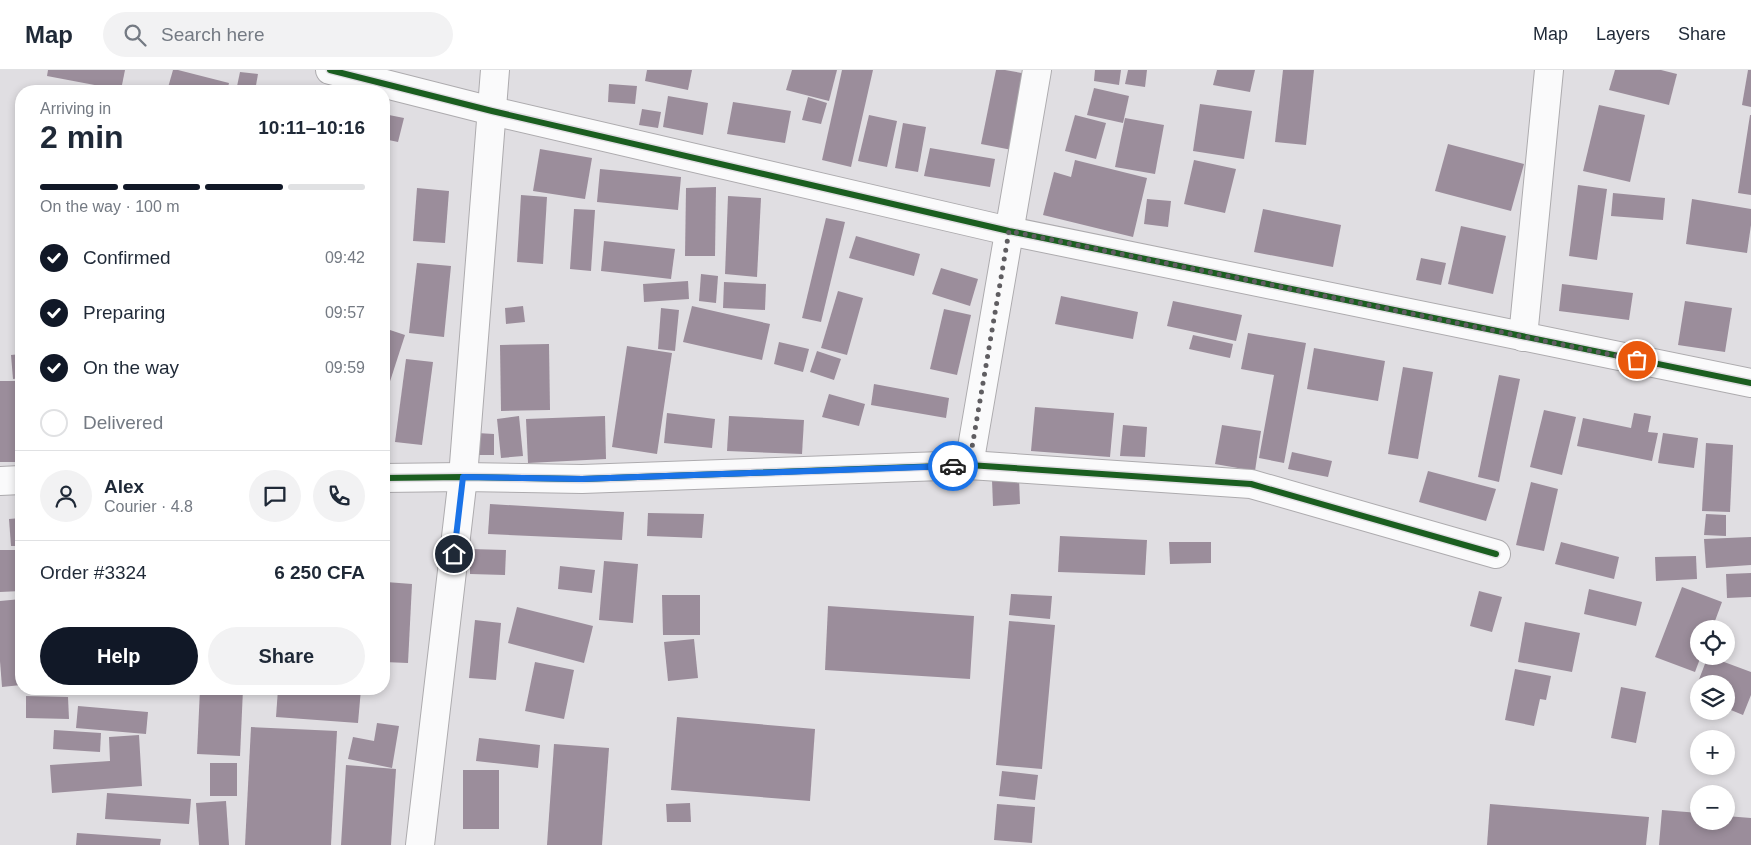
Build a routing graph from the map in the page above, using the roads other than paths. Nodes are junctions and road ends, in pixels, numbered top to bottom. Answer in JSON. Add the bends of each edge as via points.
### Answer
{"nodes":[{"id":1,"x":330,"y":70,"type":"edge"},
{"id":2,"x":495,"y":70,"type":"edge"},
{"id":3,"x":1037,"y":70,"type":"edge"},
{"id":4,"x":1549,"y":70,"type":"edge"},
{"id":5,"x":389,"y":85,"type":"edge"},
{"id":6,"x":390,"y":85,"type":"edge"},
{"id":7,"x":492,"y":111,"type":"junction"},
{"id":8,"x":1009,"y":231,"type":"junction"},
{"id":9,"x":1523,"y":337,"type":"junction"},
{"id":10,"x":1751,"y":383,"type":"edge"},
{"id":11,"x":969,"y":465,"type":"junction"},
{"id":12,"x":463,"y":477,"type":"junction"},
{"id":13,"x":390,"y":478,"type":"edge"},
{"id":14,"x":15,"y":480,"type":"edge"},
{"id":15,"x":0,"y":481,"type":"edge"},
{"id":16,"x":1496,"y":554,"type":"dead end"},
{"id":17,"x":420,"y":845,"type":"edge"}],
"edges":[{"from":1,"to":5,"type":"street"},
{"from":2,"to":7,"type":"street"},
{"from":3,"to":8,"type":"street"},
{"from":4,"to":9,"type":"street"},
{"from":6,"to":7,"type":"street"},
{"from":7,"to":8,"type":"street"},
{"from":7,"to":12,"type":"street"},
{"from":8,"to":9,"type":"street"},
{"from":8,"to":11,"type":"street"},
{"from":9,"to":10,"type":"street"},
{"from":11,"to":12,"type":"street","via":[[582,479]]},
{"from":11,"to":16,"type":"street","via":[[1252,484]]},
{"from":12,"to":13,"type":"street"},
{"from":12,"to":17,"type":"street"},
{"from":14,"to":15,"type":"street"}]}
